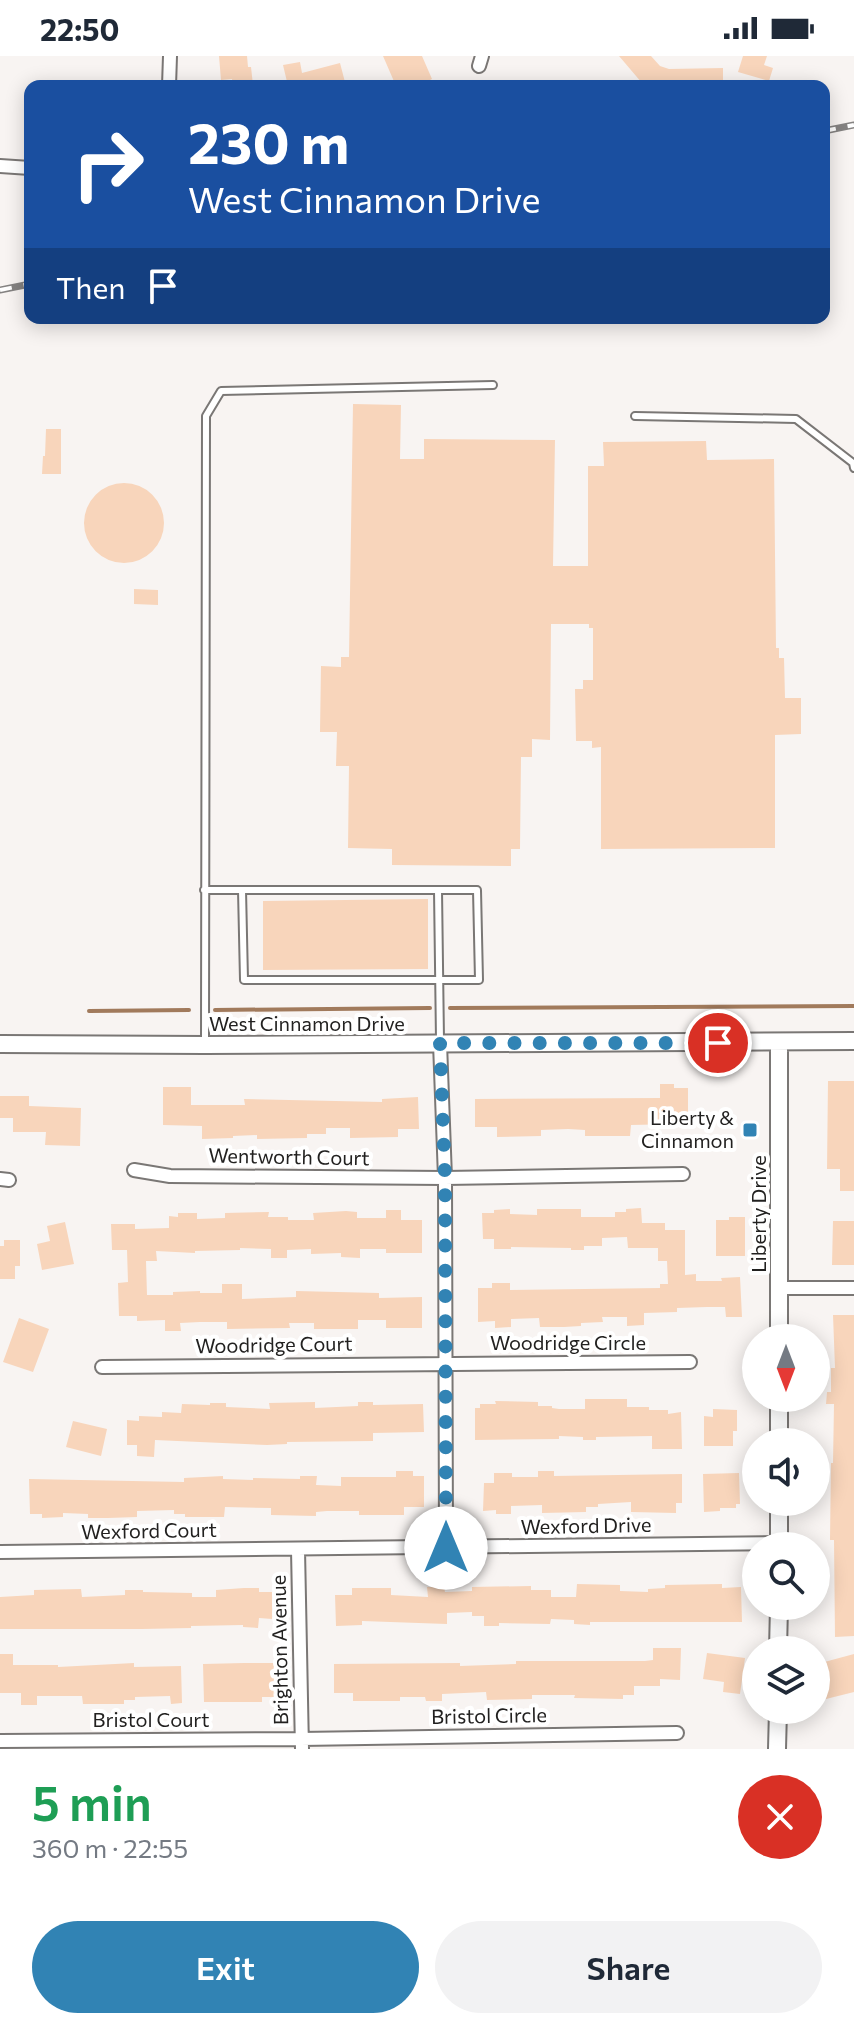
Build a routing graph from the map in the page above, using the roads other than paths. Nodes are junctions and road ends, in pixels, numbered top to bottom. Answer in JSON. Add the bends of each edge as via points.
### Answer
{"nodes":[{"id":1,"x":170,"y":56,"type":"edge"},
{"id":2,"x":169,"y":80,"type":"edge"},
{"id":3,"x":0,"y":166,"type":"edge"},
{"id":4,"x":24,"y":168,"type":"edge"},
{"id":5,"x":493,"y":385,"type":"dead end"},
{"id":6,"x":635,"y":416,"type":"dead end"},
{"id":7,"x":854,"y":468,"type":"edge"},
{"id":8,"x":204,"y":890,"type":"junction"},
{"id":9,"x":242,"y":890,"type":"junction"},
{"id":10,"x":438,"y":890,"type":"junction"},
{"id":11,"x":439,"y":980,"type":"junction"},
{"id":12,"x":854,"y":1041,"type":"edge"},
{"id":13,"x":779,"y":1042,"type":"junction"},
{"id":14,"x":440,"y":1043,"type":"junction"},
{"id":15,"x":0,"y":1044,"type":"edge"},
{"id":16,"x":205,"y":1045,"type":"junction"},
{"id":17,"x":134,"y":1170,"type":"dead end"},
{"id":18,"x":683,"y":1174,"type":"dead end"},
{"id":19,"x":445,"y":1178,"type":"junction"},
{"id":20,"x":779,"y":1288,"type":"junction"},
{"id":21,"x":854,"y":1288,"type":"edge"},
{"id":22,"x":779,"y":1324,"type":"edge"},
{"id":23,"x":690,"y":1362,"type":"dead end"},
{"id":24,"x":446,"y":1363,"type":"junction"},
{"id":25,"x":102,"y":1367,"type":"dead end"},
{"id":26,"x":742,"y":1545,"type":"edge"},
{"id":27,"x":446,"y":1548,"type":"junction"},
{"id":28,"x":298,"y":1550,"type":"junction"},
{"id":29,"x":0,"y":1552,"type":"edge"},
{"id":30,"x":778,"y":1724,"type":"edge"},
{"id":31,"x":677,"y":1733,"type":"dead end"},
{"id":32,"x":0,"y":1741,"type":"edge"},
{"id":33,"x":302,"y":1744,"type":"edge"},
{"id":34,"x":777,"y":1749,"type":"edge"}],
"edges":[{"from":1,"to":2,"type":"street"},
{"from":3,"to":4,"type":"street"},
{"from":5,"to":8,"type":"lane","via":[[221,391],[206,416]]},
{"from":6,"to":7,"type":"lane","via":[[796,419]]},
{"from":8,"to":9,"type":"lane"},
{"from":8,"to":16,"type":"lane"},
{"from":9,"to":10,"type":"lane"},
{"from":9,"to":11,"type":"lane","via":[[244,980]]},
{"from":10,"to":11,"type":"lane"},
{"from":10,"to":11,"type":"lane","via":[[477,890],[479,980]]},
{"from":11,"to":14,"type":"lane"},
{"from":12,"to":13,"type":"main road","name":"West Cinnamon Drive"},
{"from":13,"to":14,"type":"main road","name":"West Cinnamon Drive"},
{"from":13,"to":20,"type":"main road","name":"Liberty Drive"},
{"from":14,"to":16,"type":"main road","name":"West Cinnamon Drive"},
{"from":14,"to":19,"type":"street"},
{"from":15,"to":16,"type":"main road","name":"West Cinnamon Drive"},
{"from":17,"to":19,"type":"street","name":"Wentworth Court","via":[[170,1176]]},
{"from":18,"to":19,"type":"street","name":"Wentworth Court"},
{"from":19,"to":24,"type":"street"},
{"from":20,"to":21,"type":"street"},
{"from":20,"to":22,"type":"main road","name":"Liberty Drive"},
{"from":23,"to":24,"type":"street","name":"Woodridge Circle"},
{"from":24,"to":25,"type":"street","name":"Woodridge Court"},
{"from":24,"to":27,"type":"street"},
{"from":26,"to":27,"type":"street","name":"Wexford Drive"},
{"from":27,"to":28,"type":"street","name":"Wexford Drive"},
{"from":28,"to":29,"type":"street","name":"Wexford Court"},
{"from":28,"to":33,"type":"street","name":"Brighton Avenue"},
{"from":30,"to":34,"type":"main road"},
{"from":31,"to":33,"type":"street","name":"Bristol Circle"},
{"from":32,"to":33,"type":"street","name":"Bristol Court"}]}
